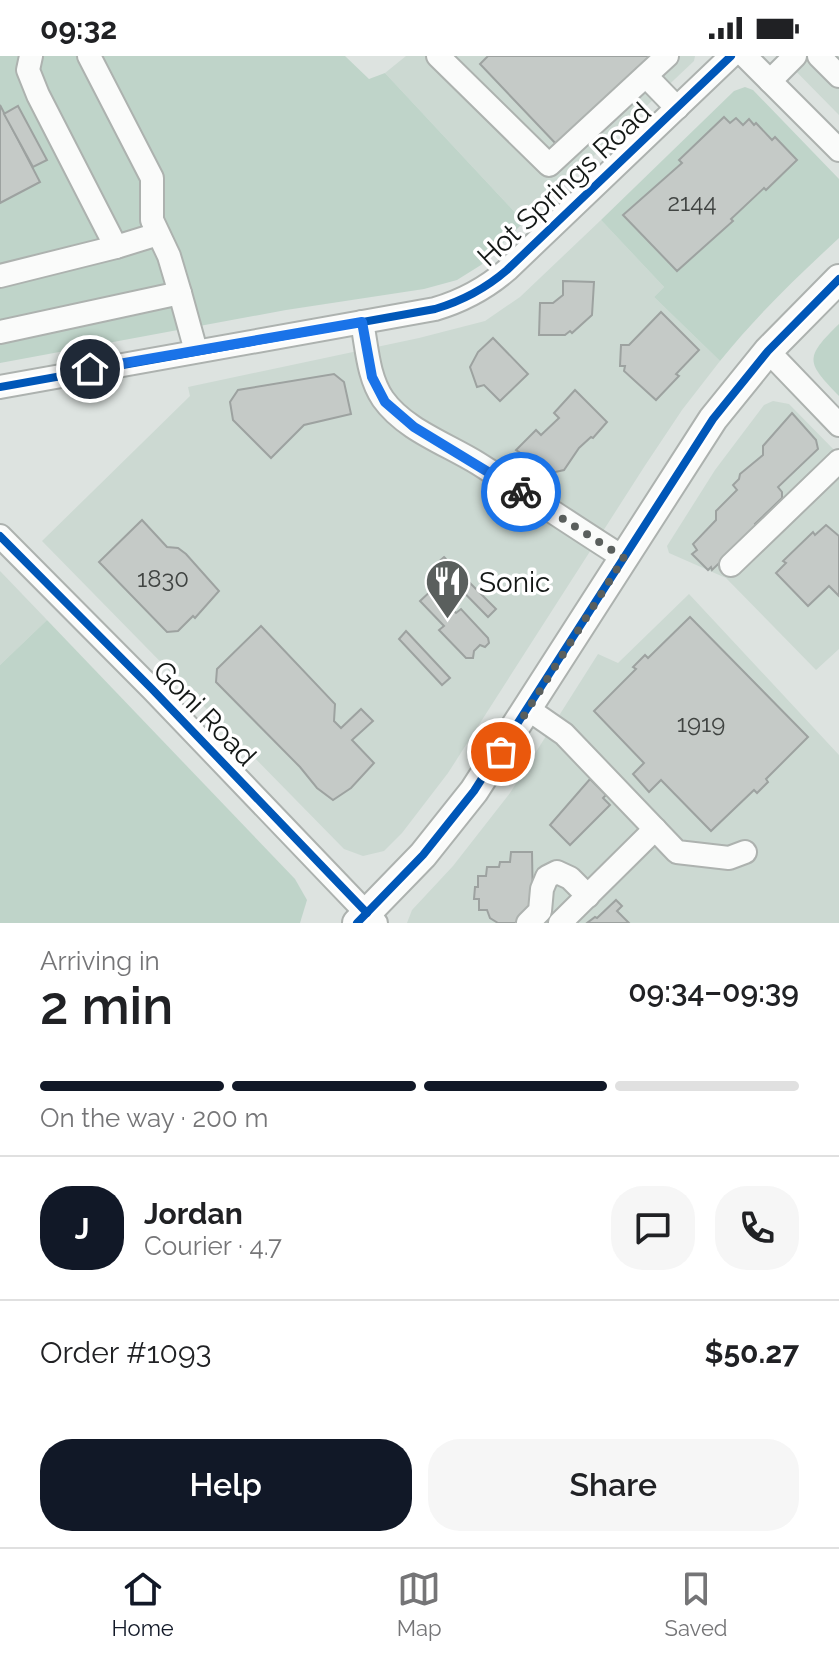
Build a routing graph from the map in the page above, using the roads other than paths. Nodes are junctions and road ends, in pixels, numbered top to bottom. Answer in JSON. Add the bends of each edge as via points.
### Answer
{"nodes":[{"id":1,"x":31,"y":56,"type":"edge"},
{"id":2,"x":89,"y":56,"type":"edge"},
{"id":3,"x":438,"y":56,"type":"edge"},
{"id":4,"x":667,"y":56,"type":"edge"},
{"id":5,"x":731,"y":56,"type":"edge"},
{"id":6,"x":745,"y":56,"type":"edge"},
{"id":7,"x":795,"y":56,"type":"edge"},
{"id":8,"x":819,"y":56,"type":"edge"},
{"id":9,"x":646,"y":76,"type":"junction"},
{"id":10,"x":839,"y":76,"type":"edge"},
{"id":11,"x":770,"y":81,"type":"junction"},
{"id":12,"x":677,"y":108,"type":"junction"},
{"id":13,"x":839,"y":150,"type":"edge"},
{"id":14,"x":158,"y":234,"type":"junction"},
{"id":15,"x":116,"y":247,"type":"junction"},
{"id":16,"x":0,"y":276,"type":"edge"},
{"id":17,"x":839,"y":279,"type":"edge"},
{"id":18,"x":180,"y":293,"type":"junction"},
{"id":19,"x":362,"y":322,"type":"junction"},
{"id":20,"x":0,"y":332,"type":"edge"},
{"id":21,"x":196,"y":351,"type":"junction"},
{"id":22,"x":768,"y":351,"type":"junction"},
{"id":23,"x":0,"y":387,"type":"edge"},
{"id":24,"x":839,"y":425,"type":"edge"},
{"id":25,"x":839,"y":461,"type":"edge"},
{"id":26,"x":0,"y":536,"type":"edge"},
{"id":27,"x":624,"y":558,"type":"junction"},
{"id":28,"x":731,"y":565,"type":"dead end"},
{"id":29,"x":528,"y":709,"type":"junction"},
{"id":30,"x":655,"y":829,"type":"junction"},
{"id":31,"x":745,"y":852,"type":"dead end"},
{"id":32,"x":588,"y":896,"type":"junction"},
{"id":33,"x":367,"y":920,"type":"edge"},
{"id":34,"x":528,"y":923,"type":"edge"},
{"id":35,"x":560,"y":923,"type":"edge"}],
"edges":[{"from":1,"to":15,"type":"street","via":[[28,70],[38,95]]},
{"from":2,"to":14,"type":"street","via":[[152,178],[152,220]]},
{"from":3,"to":9,"type":"street","via":[[549,165]]},
{"from":4,"to":9,"type":"street"},
{"from":5,"to":12,"type":"street","name":"Hot Springs Road"},
{"from":6,"to":11,"type":"street"},
{"from":7,"to":11,"type":"street"},
{"from":8,"to":10,"type":"street"},
{"from":9,"to":12,"type":"street"},
{"from":11,"to":13,"type":"street"},
{"from":12,"to":19,"type":"street","name":"Hot Springs Road","via":[[495,281],[459,302]]},
{"from":14,"to":15,"type":"street"},
{"from":14,"to":18,"type":"street"},
{"from":15,"to":16,"type":"street"},
{"from":17,"to":22,"type":"main road"},
{"from":18,"to":20,"type":"street"},
{"from":18,"to":21,"type":"street"},
{"from":19,"to":21,"type":"street","name":"Hot Springs Road"},
{"from":19,"to":27,"type":"street","via":[[372,377],[385,402],[414,427]]},
{"from":21,"to":23,"type":"street","name":"Hot Springs Road"},
{"from":22,"to":24,"type":"street"},
{"from":22,"to":27,"type":"main road","via":[[713,419]]},
{"from":25,"to":28,"type":"street"},
{"from":26,"to":33,"type":"street","name":"Goni Road","via":[[152,689]]},
{"from":27,"to":29,"type":"main road"},
{"from":29,"to":30,"type":"street","via":[[564,734]]},
{"from":29,"to":33,"type":"main road","via":[[451,821]]},
{"from":30,"to":31,"type":"street","via":[[677,852],[729,858]]},
{"from":30,"to":32,"type":"street"},
{"from":32,"to":34,"type":"street","via":[[557,872],[547,877],[540,911]]},
{"from":32,"to":35,"type":"street"}]}
